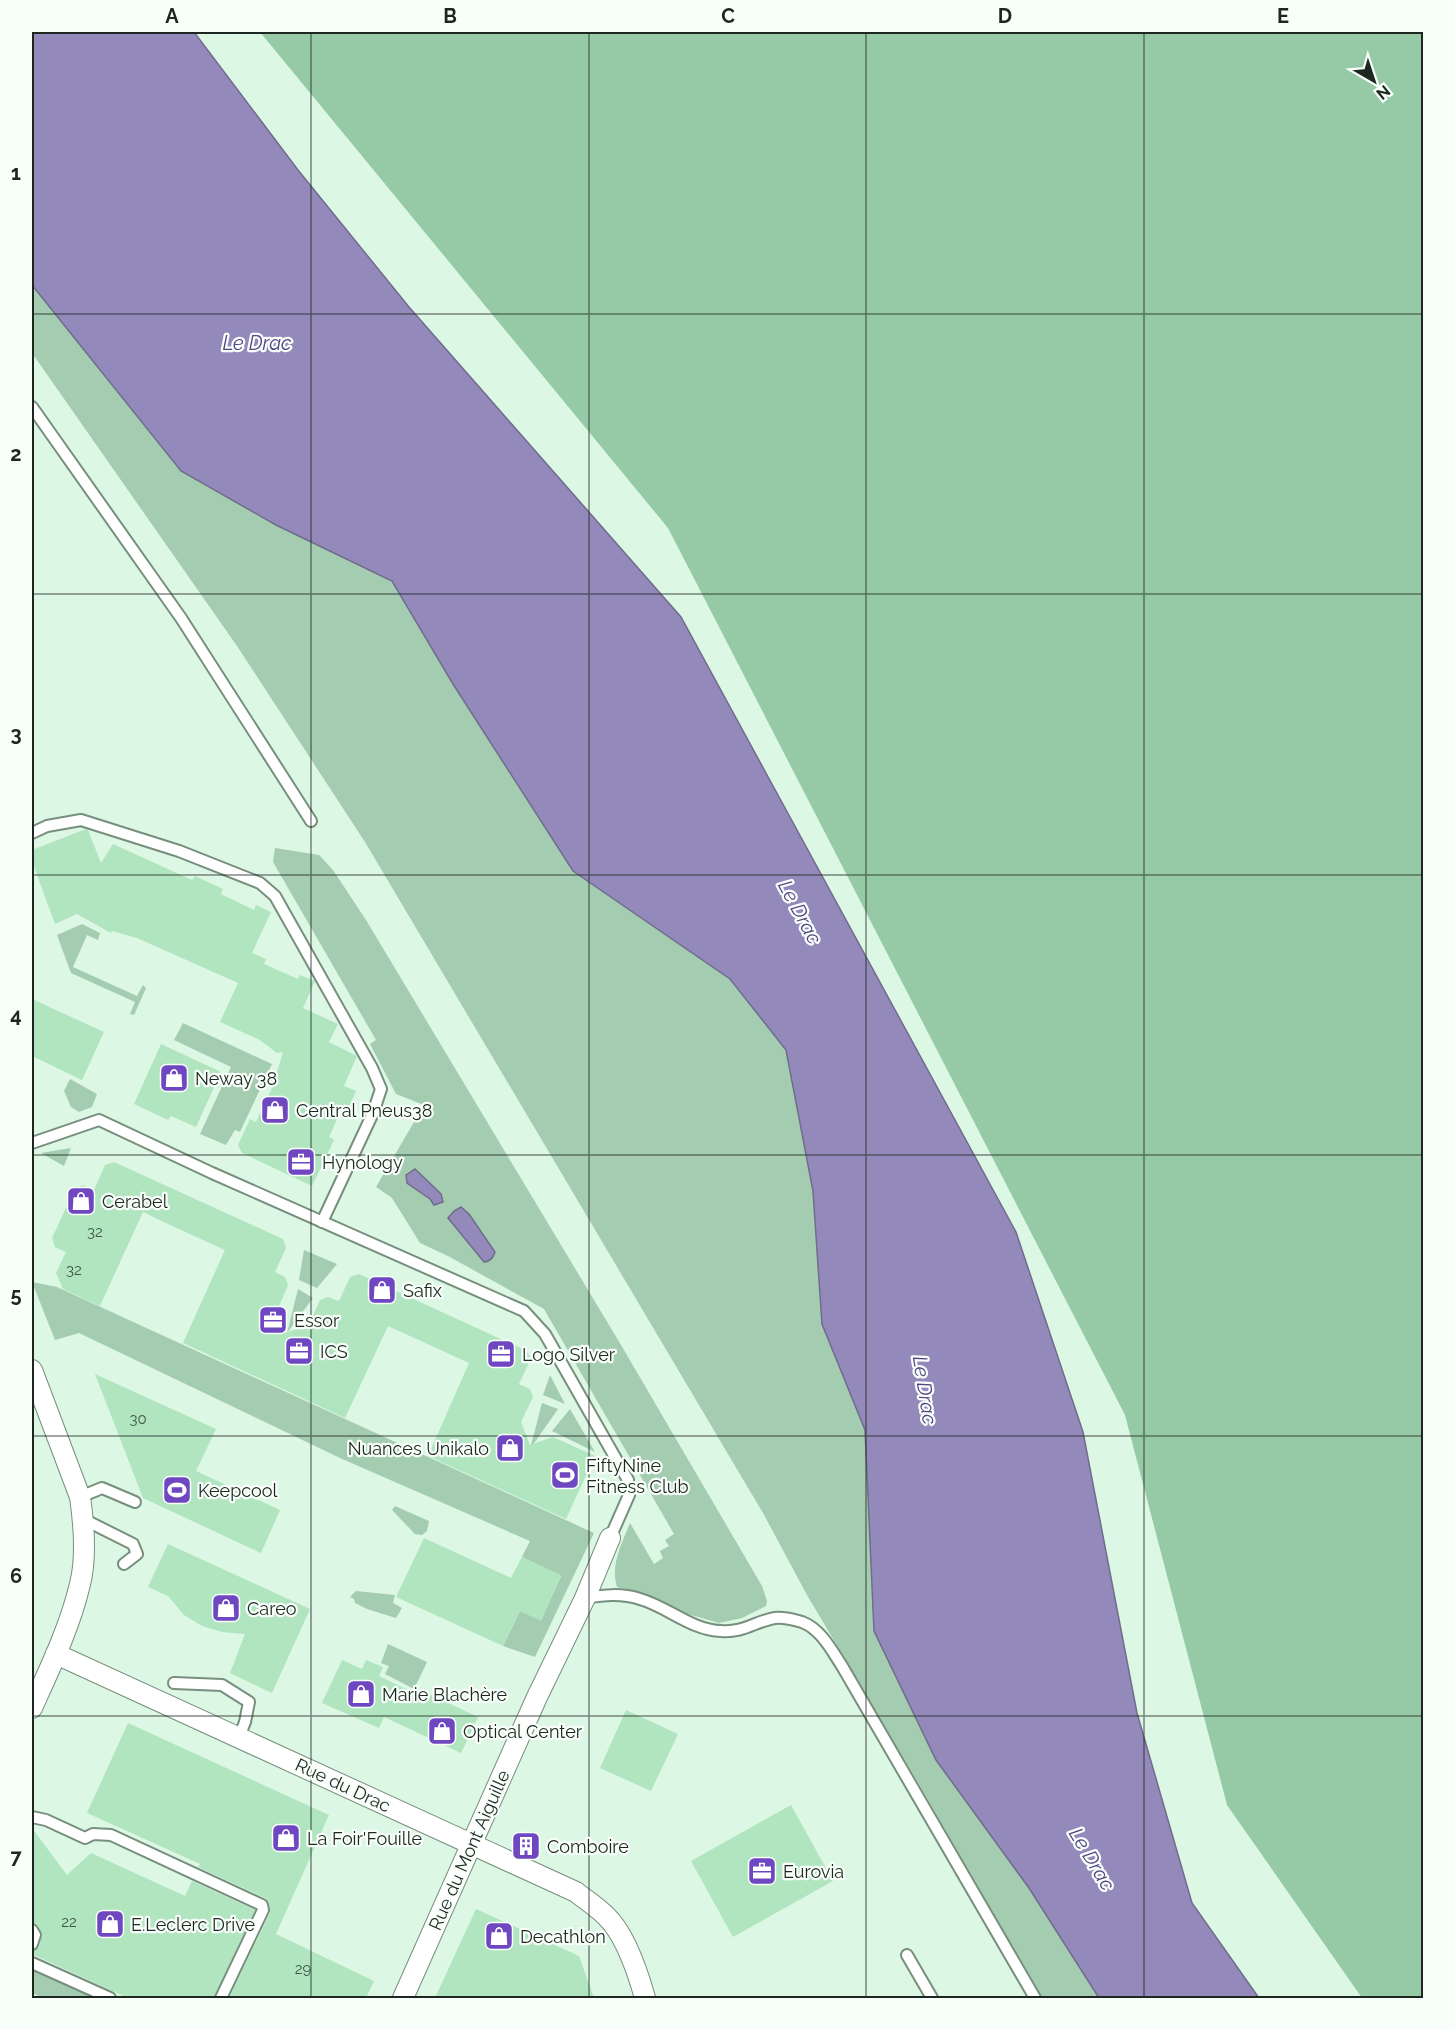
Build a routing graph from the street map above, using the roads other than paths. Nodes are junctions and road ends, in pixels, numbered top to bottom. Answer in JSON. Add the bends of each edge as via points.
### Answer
{"nodes":[{"id":1,"x":32,"y":407,"type":"edge"},
{"id":2,"x":311,"y":822,"type":"dead end"},
{"id":3,"x":32,"y":832,"type":"edge"},
{"id":4,"x":32,"y":1143,"type":"edge"},
{"id":5,"x":322,"y":1222,"type":"junction"},
{"id":6,"x":32,"y":1370,"type":"edge"},
{"id":7,"x":80,"y":1497,"type":"junction"},
{"id":8,"x":135,"y":1502,"type":"dead end"},
{"id":9,"x":83,"y":1519,"type":"junction"},
{"id":10,"x":610,"y":1538,"type":"joint"},
{"id":11,"x":124,"y":1563,"type":"dead end"},
{"id":12,"x":585,"y":1598,"type":"junction"},
{"id":13,"x":56,"y":1654,"type":"junction"},
{"id":14,"x":174,"y":1683,"type":"dead end"},
{"id":15,"x":32,"y":1708,"type":"edge"},
{"id":16,"x":239,"y":1737,"type":"junction"},
{"id":17,"x":32,"y":1817,"type":"edge"},
{"id":18,"x":473,"y":1844,"type":"junction"},
{"id":19,"x":32,"y":1930,"type":"edge"},
{"id":20,"x":32,"y":1944,"type":"edge"},
{"id":21,"x":907,"y":1955,"type":"dead end"},
{"id":22,"x":32,"y":1963,"type":"edge"},
{"id":23,"x":110,"y":1998,"type":"edge"},
{"id":24,"x":221,"y":1998,"type":"edge"},
{"id":25,"x":403,"y":1998,"type":"edge"},
{"id":26,"x":645,"y":1998,"type":"edge"},
{"id":27,"x":932,"y":1998,"type":"edge"},
{"id":28,"x":1035,"y":1998,"type":"edge"}],
"edges":[{"from":1,"to":2,"type":"lane","via":[[181,618]]},
{"from":3,"to":5,"type":"lane","via":[[81,820],[179,850],[260,884],[275,896],[381,1089]]},
{"from":4,"to":5,"type":"lane","via":[[99,1120]]},
{"from":5,"to":10,"type":"lane","via":[[524,1311],[545,1334],[628,1480],[629,1495]]},
{"from":6,"to":7,"type":"street"},
{"from":7,"to":8,"type":"lane","via":[[102,1488]]},
{"from":7,"to":9,"type":"street"},
{"from":9,"to":11,"type":"lane","via":[[133,1544],[137,1554]]},
{"from":9,"to":13,"type":"street","via":[[81,1583]]},
{"from":10,"to":12,"type":"street","name":"Rue du Mont Aiguille"},
{"from":12,"to":18,"type":"street","name":"Rue du Mont Aiguille"},
{"from":12,"to":28,"type":"lane","via":[[615,1594],[641,1599],[681,1619],[720,1632],[742,1630],[775,1618],[788,1619],[805,1623],[823,1638]]},
{"from":13,"to":15,"type":"street"},
{"from":13,"to":16,"type":"street","name":"Rue du Drac"},
{"from":14,"to":16,"type":"lane","via":[[222,1685],[249,1702]]},
{"from":16,"to":18,"type":"street","name":"Rue du Drac"},
{"from":17,"to":24,"type":"lane","via":[[85,1838],[93,1834],[111,1835],[262,1905]]},
{"from":18,"to":25,"type":"street","name":"Rue du Mont Aiguille"},
{"from":18,"to":26,"type":"street","name":"Rue du Drac","via":[[576,1893],[607,1917],[620,1934]]},
{"from":19,"to":20,"type":"lane"},
{"from":21,"to":27,"type":"lane"},
{"from":22,"to":23,"type":"lane"}]}
